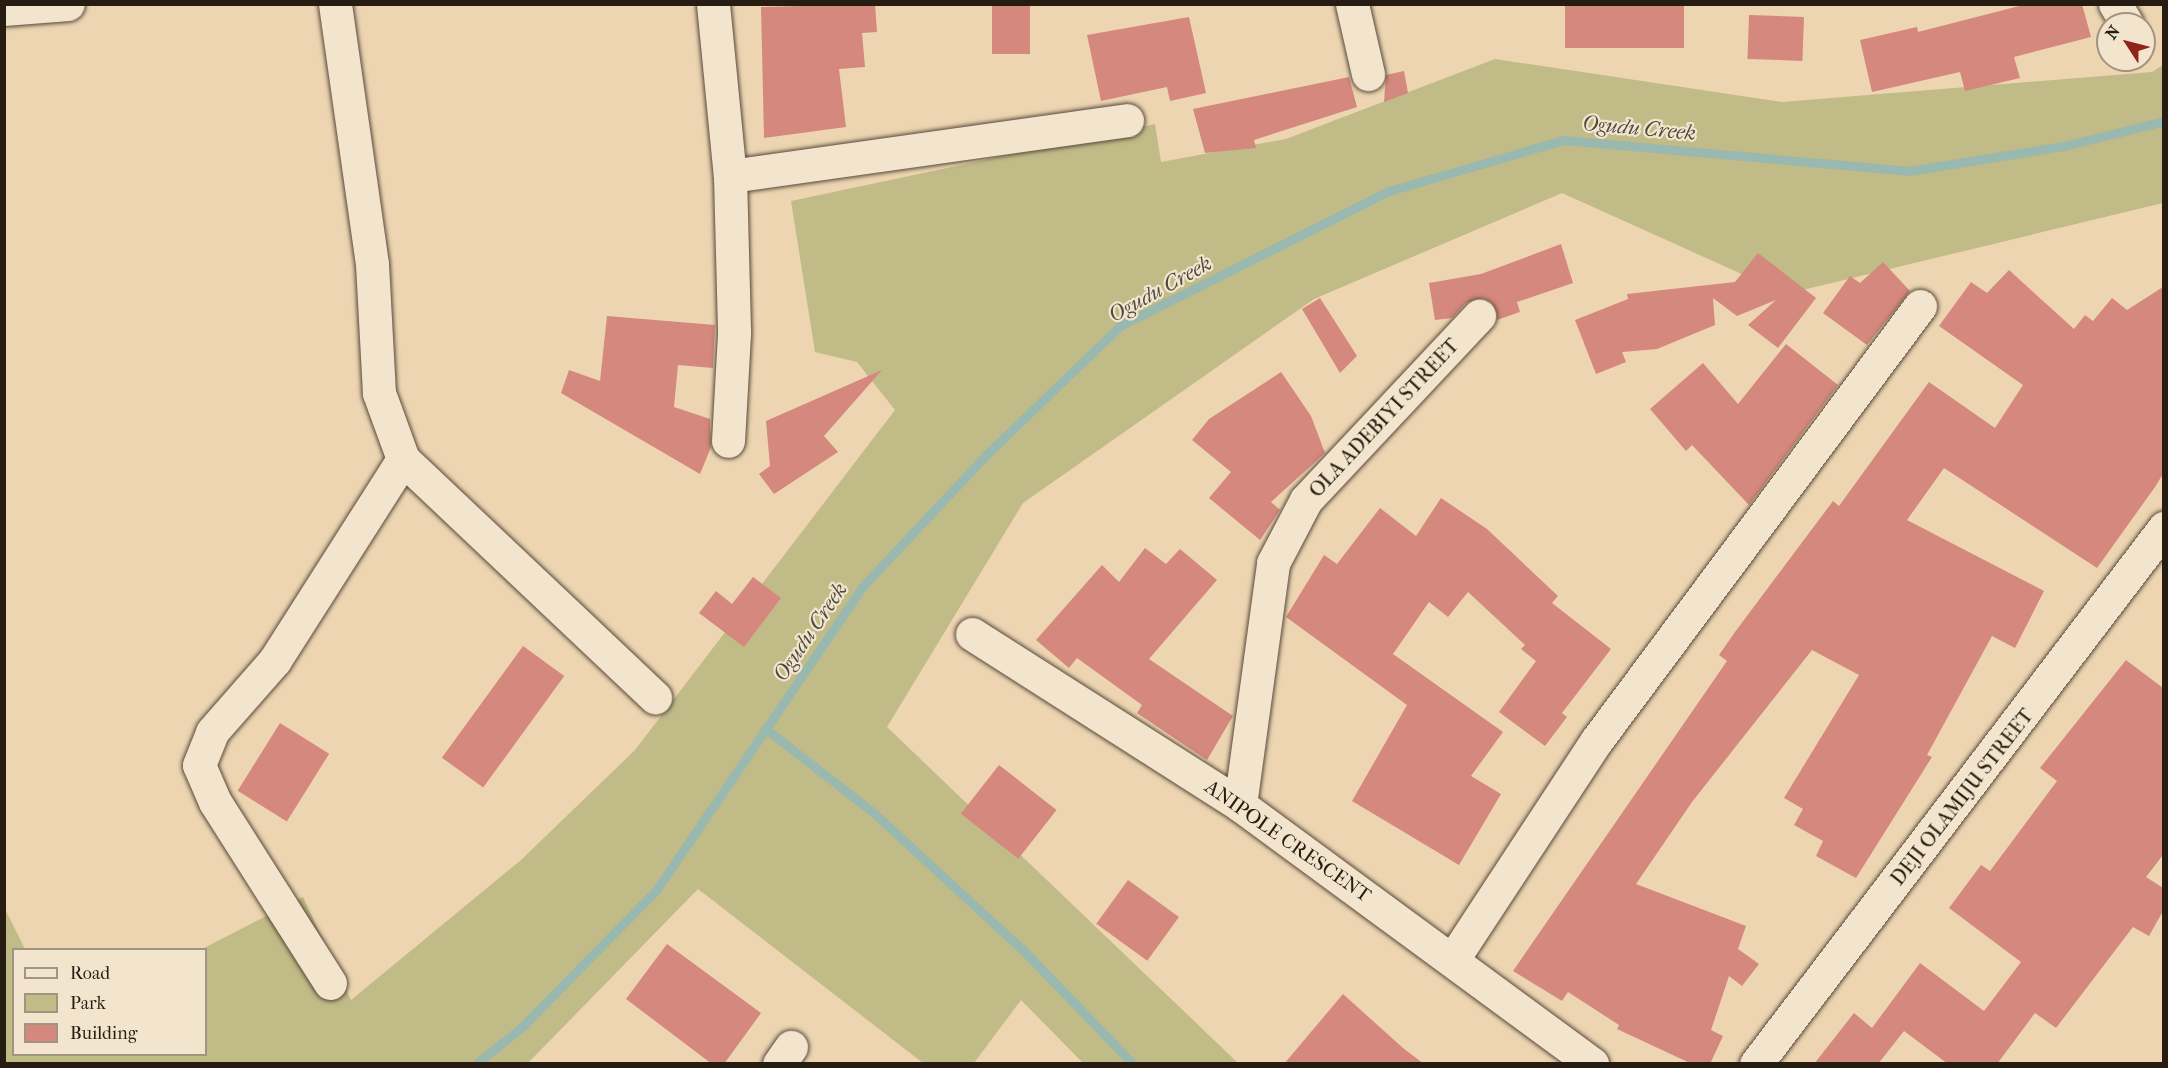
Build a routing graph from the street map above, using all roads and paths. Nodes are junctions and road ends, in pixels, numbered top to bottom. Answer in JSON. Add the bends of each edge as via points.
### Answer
{"nodes":[{"id":1,"x":68,"y":4,"type":"edge"},
{"id":2,"x":335,"y":4,"type":"edge"},
{"id":3,"x":713,"y":4,"type":"edge"},
{"id":4,"x":1352,"y":4,"type":"edge"},
{"id":5,"x":4,"y":9,"type":"edge"},
{"id":6,"x":1368,"y":74,"type":"dead end"},
{"id":7,"x":1127,"y":120,"type":"dead end"},
{"id":8,"x":730,"y":176,"type":"junction"},
{"id":9,"x":1920,"y":306,"type":"dead end"},
{"id":10,"x":1479,"y":316,"type":"dead end"},
{"id":11,"x":728,"y":441,"type":"dead end"},
{"id":12,"x":404,"y":459,"type":"junction"},
{"id":13,"x":2163,"y":528,"type":"edge"},
{"id":14,"x":972,"y":634,"type":"dead end"},
{"id":15,"x":655,"y":697,"type":"dead end"},
{"id":16,"x":1240,"y":805,"type":"junction"},
{"id":17,"x":1453,"y":959,"type":"junction"},
{"id":18,"x":330,"y":982,"type":"dead end"},
{"id":19,"x":1592,"y":1064,"type":"edge"},
{"id":20,"x":1756,"y":1064,"type":"edge"}],
"edges":[{"from":1,"to":5,"type":"street"},
{"from":2,"to":12,"type":"street","via":[[372,264],[379,393]]},
{"from":3,"to":8,"type":"street"},
{"from":4,"to":6,"type":"street"},
{"from":7,"to":8,"type":"street"},
{"from":8,"to":11,"type":"street","via":[[734,334]]},
{"from":9,"to":17,"type":"street","via":[[1597,740]]},
{"from":10,"to":16,"type":"street","name":"OLA ADEBIYI STREET","via":[[1306,500],[1273,563]]},
{"from":12,"to":15,"type":"street"},
{"from":12,"to":18,"type":"street","via":[[275,660],[212,732],[199,765],[215,802]]},
{"from":13,"to":20,"type":"street","name":"DEJI OLAMIJU STREET"},
{"from":14,"to":16,"type":"street","name":"ANIPOLE CRESCENT"},
{"from":16,"to":17,"type":"street","name":"ANIPOLE CRESCENT"},
{"from":17,"to":19,"type":"street","name":"ANIPOLE CRESCENT"}]}
